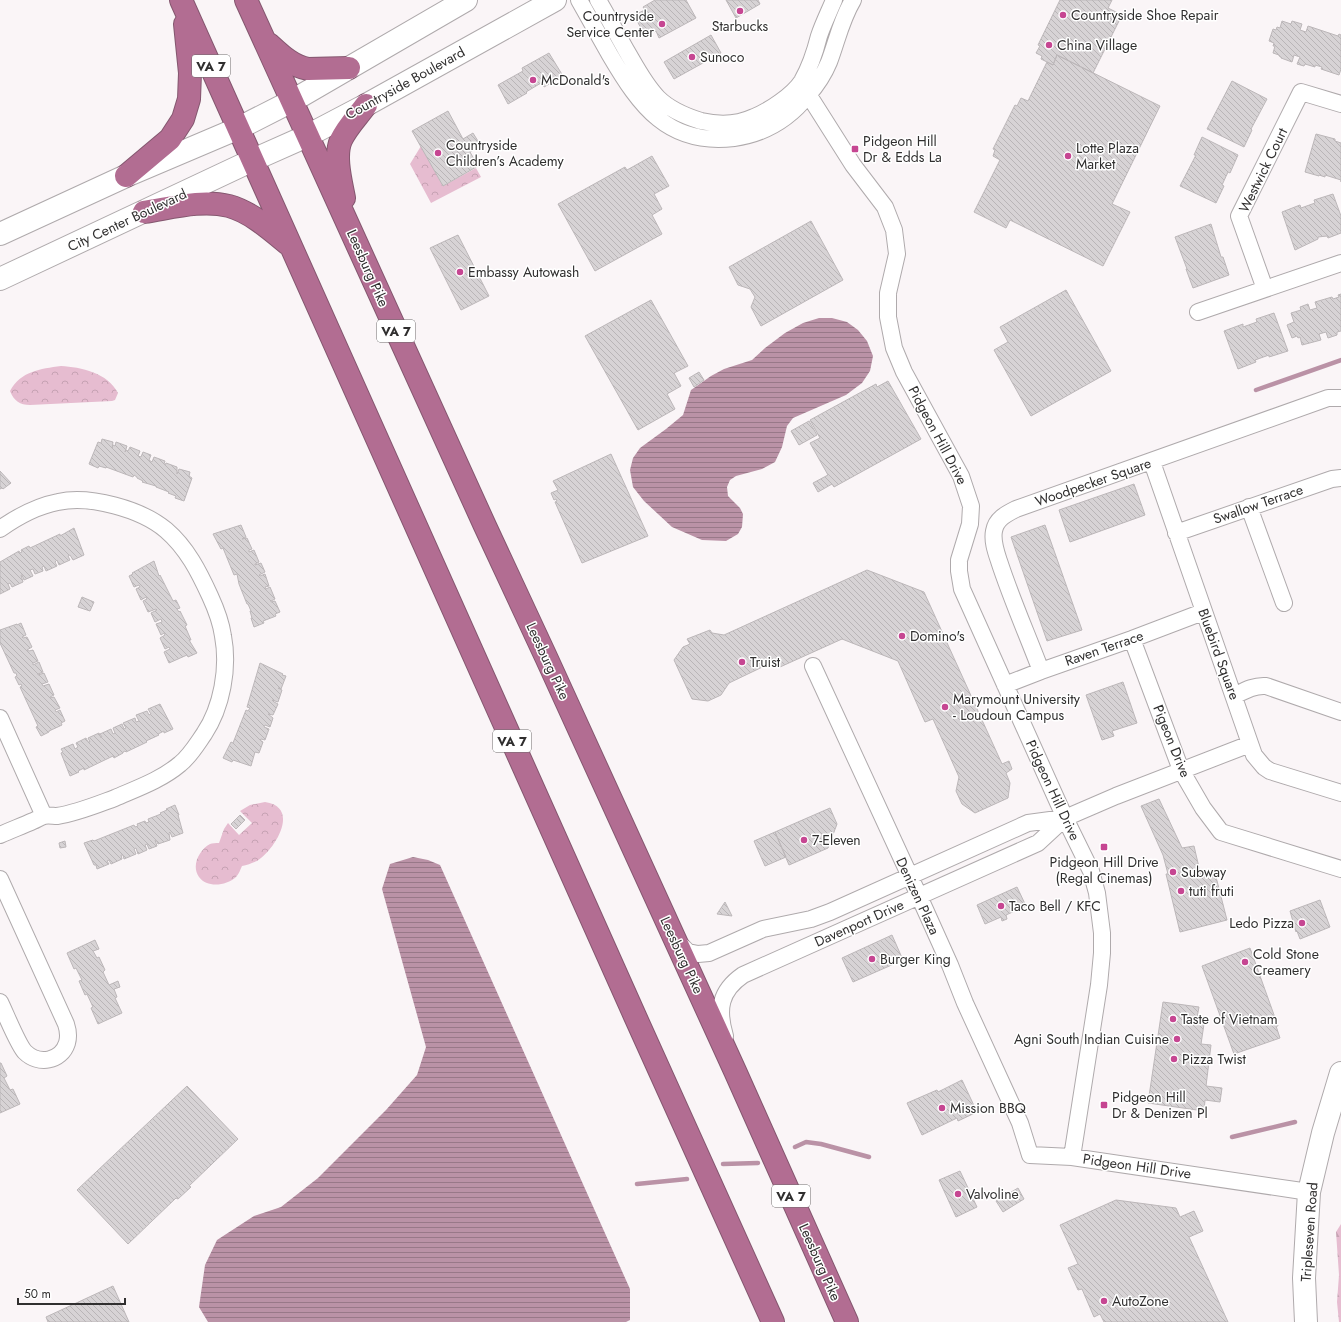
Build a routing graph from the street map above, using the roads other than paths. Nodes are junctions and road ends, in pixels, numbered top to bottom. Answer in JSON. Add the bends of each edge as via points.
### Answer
{"nodes":[{"id":1,"x":246,"y":0,"type":"edge"},
{"id":2,"x":466,"y":0,"type":"edge"},
{"id":3,"x":555,"y":0,"type":"edge"},
{"id":4,"x":579,"y":0,"type":"edge"},
{"id":5,"x":598,"y":0,"type":"edge"},
{"id":6,"x":834,"y":0,"type":"edge"},
{"id":7,"x":853,"y":0,"type":"edge"},
{"id":8,"x":182,"y":2,"type":"edge"},
{"id":9,"x":264,"y":39,"type":"junction"},
{"id":10,"x":349,"y":68,"type":"junction"},
{"id":11,"x":805,"y":89,"type":"junction"},
{"id":12,"x":292,"y":102,"type":"junction"},
{"id":13,"x":1341,"y":104,"type":"edge"},
{"id":14,"x":366,"y":105,"type":"junction"},
{"id":15,"x":239,"y":128,"type":"junction"},
{"id":16,"x":307,"y":136,"type":"junction"},
{"id":17,"x":253,"y":160,"type":"junction"},
{"id":18,"x":126,"y":176,"type":"junction"},
{"id":19,"x":144,"y":212,"type":"junction"},
{"id":20,"x":348,"y":223,"type":"junction"},
{"id":21,"x":0,"y":234,"type":"edge"},
{"id":22,"x":291,"y":246,"type":"junction"},
{"id":23,"x":1341,"y":263,"type":"edge"},
{"id":24,"x":0,"y":279,"type":"edge"},
{"id":25,"x":1265,"y":289,"type":"junction"},
{"id":26,"x":1198,"y":312,"type":"dead end"},
{"id":27,"x":1341,"y":398,"type":"edge"},
{"id":28,"x":1152,"y":462,"type":"junction"},
{"id":29,"x":1341,"y":478,"type":"edge"},
{"id":30,"x":1249,"y":507,"type":"junction"},
{"id":31,"x":0,"y":529,"type":"edge"},
{"id":32,"x":1176,"y":533,"type":"junction"},
{"id":33,"x":1284,"y":603,"type":"dead end"},
{"id":34,"x":1203,"y":612,"type":"junction"},
{"id":35,"x":1132,"y":639,"type":"junction"},
{"id":36,"x":813,"y":666,"type":"dead end"},
{"id":37,"x":1041,"y":671,"type":"junction"},
{"id":38,"x":1005,"y":685,"type":"junction"},
{"id":39,"x":1234,"y":696,"type":"junction"},
{"id":40,"x":1341,"y":712,"type":"edge"},
{"id":41,"x":0,"y":718,"type":"edge"},
{"id":42,"x":1250,"y":744,"type":"junction"},
{"id":43,"x":1181,"y":770,"type":"junction"},
{"id":44,"x":1341,"y":793,"type":"edge"},
{"id":45,"x":44,"y":816,"type":"junction"},
{"id":46,"x":1065,"y":818,"type":"junction"},
{"id":47,"x":0,"y":835,"type":"edge"},
{"id":48,"x":1341,"y":869,"type":"edge"},
{"id":49,"x":909,"y":876,"type":"junction"},
{"id":50,"x":0,"y":879,"type":"edge"},
{"id":51,"x":919,"y":896,"type":"junction"},
{"id":52,"x":674,"y":939,"type":"junction"},
{"id":53,"x":0,"y":1002,"type":"edge"},
{"id":54,"x":735,"y":1071,"type":"junction"},
{"id":55,"x":1341,"y":1073,"type":"edge"},
{"id":56,"x":1072,"y":1157,"type":"junction"},
{"id":57,"x":1309,"y":1192,"type":"junction"},
{"id":58,"x":773,"y":1322,"type":"edge"},
{"id":59,"x":847,"y":1322,"type":"edge"},
{"id":60,"x":1306,"y":1322,"type":"edge"}],
"edges":[{"from":1,"to":9,"type":"highway","name":"Leesburg Pike","number":"VA 7"},
{"from":2,"to":10,"type":"street"},
{"from":3,"to":14,"type":"street","name":"Countryside Boulevard"},
{"from":4,"to":11,"type":"street","via":[[620,72],[640,101],[663,123],[679,131],[708,138],[726,139],[760,132],[789,115]]},
{"from":5,"to":11,"type":"street","via":[[648,86],[673,110],[689,118],[725,124],[745,121]]},
{"from":6,"to":11,"type":"street","via":[[811,62]]},
{"from":7,"to":11,"type":"street","via":[[840,25],[829,62],[821,76]]},
{"from":8,"to":15,"type":"highway","number":"VA 7"},
{"from":8,"to":18,"type":"highway","via":[[190,73],[189,99],[183,119],[170,139]]},
{"from":9,"to":10,"type":"highway","via":[[301,68]]},
{"from":9,"to":12,"type":"highway","name":"Leesburg Pike","number":"VA 7"},
{"from":10,"to":12,"type":"street"},
{"from":11,"to":38,"type":"street","name":"Pidgeon Hill Drive","via":[[853,165],[885,207],[894,230],[897,254],[888,293],[888,317],[894,348],[967,492],[971,506],[959,560],[962,589]]},
{"from":12,"to":15,"type":"street"},
{"from":12,"to":16,"type":"highway","name":"Leesburg Pike","number":"VA 7"},
{"from":13,"to":25,"type":"street","name":"Westwick Court","via":[[1301,92],[1239,216]]},
{"from":14,"to":16,"type":"street","name":"Countryside Boulevard"},
{"from":14,"to":20,"type":"highway","via":[[339,147],[338,156]]},
{"from":15,"to":17,"type":"highway","number":"VA 7"},
{"from":15,"to":18,"type":"street"},
{"from":16,"to":17,"type":"street","name":"Countryside Boulevard"},
{"from":16,"to":20,"type":"highway","name":"Leesburg Pike","number":"VA 7"},
{"from":17,"to":19,"type":"street","name":"City Center Boulevard"},
{"from":17,"to":22,"type":"highway","number":"VA 7"},
{"from":18,"to":21,"type":"street"},
{"from":19,"to":22,"type":"highway","via":[[194,205],[230,206],[263,225]]},
{"from":19,"to":24,"type":"street","name":"City Center Boulevard"},
{"from":20,"to":52,"type":"highway","name":"Leesburg Pike","number":"VA 7"},
{"from":22,"to":58,"type":"highway","number":"VA 7"},
{"from":23,"to":25,"type":"street"},
{"from":25,"to":26,"type":"street"},
{"from":27,"to":28,"type":"street","name":"Woodpecker Square","via":[[1328,398]]},
{"from":28,"to":32,"type":"street","name":"Bluebird Square"},
{"from":28,"to":37,"type":"street","name":"Woodpecker Square","via":[[1016,509],[998,520],[993,540],[1004,578]]},
{"from":29,"to":30,"type":"street","name":"Swallow Terrace"},
{"from":30,"to":32,"type":"street","name":"Swallow Terrace"},
{"from":30,"to":33,"type":"street"},
{"from":31,"to":45,"type":"street","via":[[29,511],[58,501],[101,502],[154,521],[166,530],[190,557],[214,606],[223,635],[225,657],[218,703],[208,728],[196,747],[181,763],[155,780],[95,806],[57,816]]},
{"from":32,"to":34,"type":"street","name":"Bluebird Square"},
{"from":34,"to":35,"type":"street","name":"Raven Terrace"},
{"from":34,"to":39,"type":"street","name":"Bluebird Square"},
{"from":35,"to":37,"type":"street","name":"Raven Terrace"},
{"from":35,"to":43,"type":"street","name":"Pigeon Drive"},
{"from":36,"to":49,"type":"street","name":"Denizen Plaza"},
{"from":37,"to":38,"type":"street","name":"Raven Terrace"},
{"from":38,"to":46,"type":"street","name":"Pidgeon Hill Drive"},
{"from":39,"to":40,"type":"street","via":[[1259,685],[1266,686]]},
{"from":39,"to":42,"type":"street","name":"Bluebird Square"},
{"from":41,"to":45,"type":"street"},
{"from":42,"to":43,"type":"street","name":"Davenport Drive"},
{"from":42,"to":44,"type":"street","name":"Bluebird Square","via":[[1254,755],[1270,771]]},
{"from":43,"to":46,"type":"street","name":"Davenport Drive"},
{"from":43,"to":48,"type":"street","name":"Pigeon Drive","via":[[1203,808],[1221,832]]},
{"from":45,"to":47,"type":"street"},
{"from":46,"to":49,"type":"street","name":"Davenport Drive","via":[[1028,823]]},
{"from":46,"to":51,"type":"street","name":"Davenport Drive","via":[[1038,843]]},
{"from":46,"to":56,"type":"street","name":"Pidgeon Hill Drive","via":[[1091,871],[1102,933],[1099,985]]},
{"from":49,"to":51,"type":"street","name":"Denizen Plaza"},
{"from":49,"to":52,"type":"street","name":"Davenport Drive","via":[[830,912],[811,919],[763,929],[710,953],[688,952]]},
{"from":50,"to":53,"type":"street","via":[[66,1024],[68,1042],[63,1051],[47,1060],[29,1056],[23,1050]]},
{"from":51,"to":54,"type":"street","name":"Davenport Drive","via":[[750,971],[734,981],[722,1001],[721,1013],[723,1030]]},
{"from":51,"to":56,"type":"street","name":"Denizen Plaza","via":[[1020,1123],[1030,1155]]},
{"from":52,"to":54,"type":"highway","name":"Leesburg Pike","number":"VA 7"},
{"from":54,"to":59,"type":"highway","name":"Leesburg Pike","number":"VA 7"},
{"from":55,"to":57,"type":"street","name":"Tripleseven Road"},
{"from":56,"to":57,"type":"street","name":"Pidgeon Hill Drive"},
{"from":57,"to":60,"type":"street","name":"Tripleseven Road","via":[[1304,1278]]}]}
